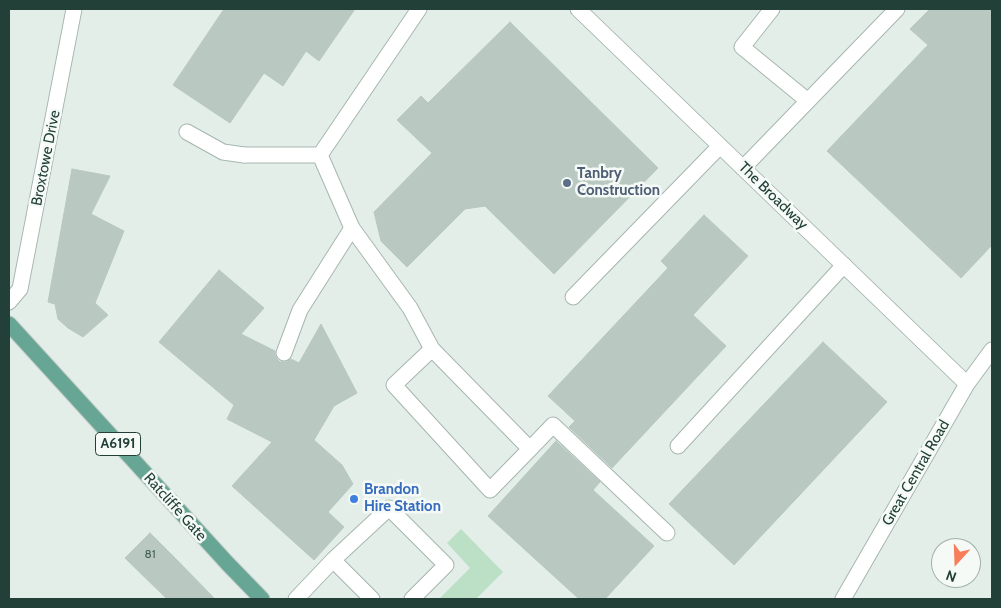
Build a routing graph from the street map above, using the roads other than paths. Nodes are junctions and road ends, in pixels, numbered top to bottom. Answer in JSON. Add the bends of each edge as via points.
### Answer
{"nodes":[{"id":1,"x":74,"y":9,"type":"edge"},
{"id":2,"x":419,"y":9,"type":"edge"},
{"id":3,"x":578,"y":9,"type":"edge"},
{"id":4,"x":772,"y":9,"type":"edge"},
{"id":5,"x":896,"y":9,"type":"edge"},
{"id":6,"x":808,"y":101,"type":"junction"},
{"id":7,"x":187,"y":132,"type":"dead end"},
{"id":8,"x":720,"y":146,"type":"junction"},
{"id":9,"x":320,"y":155,"type":"junction"},
{"id":10,"x":743,"y":168,"type":"junction"},
{"id":11,"x":352,"y":228,"type":"junction"},
{"id":12,"x":844,"y":265,"type":"junction"},
{"id":13,"x":573,"y":298,"type":"dead end"},
{"id":14,"x":9,"y":302,"type":"edge"},
{"id":15,"x":9,"y":324,"type":"edge"},
{"id":16,"x":432,"y":349,"type":"junction"},
{"id":17,"x":992,"y":350,"type":"edge"},
{"id":18,"x":284,"y":353,"type":"dead end"},
{"id":19,"x":967,"y":384,"type":"junction"},
{"id":20,"x":678,"y":446,"type":"dead end"},
{"id":21,"x":530,"y":449,"type":"junction"},
{"id":22,"x":667,"y":533,"type":"dead end"},
{"id":23,"x":333,"y":560,"type":"junction"},
{"id":24,"x":262,"y":599,"type":"edge"},
{"id":25,"x":296,"y":599,"type":"edge"},
{"id":26,"x":372,"y":599,"type":"edge"},
{"id":27,"x":412,"y":599,"type":"edge"},
{"id":28,"x":843,"y":599,"type":"edge"}],
"edges":[{"from":1,"to":14,"type":"street","name":"Broxtowe Drive","via":[[20,289]]},
{"from":2,"to":9,"type":"street"},
{"from":3,"to":8,"type":"street","name":"The Broadway"},
{"from":4,"to":6,"type":"street","via":[[742,47]]},
{"from":5,"to":6,"type":"street"},
{"from":6,"to":10,"type":"street"},
{"from":7,"to":9,"type":"street","via":[[223,152]]},
{"from":8,"to":10,"type":"street","name":"The Broadway"},
{"from":8,"to":13,"type":"street"},
{"from":9,"to":11,"type":"street"},
{"from":10,"to":12,"type":"street","name":"The Broadway"},
{"from":11,"to":16,"type":"street","via":[[410,308]]},
{"from":11,"to":18,"type":"street","via":[[300,310]]},
{"from":12,"to":19,"type":"street","name":"The Broadway"},
{"from":12,"to":20,"type":"street"},
{"from":15,"to":24,"type":"main road","name":"Ratcliffe Gate","number":"A6191"},
{"from":16,"to":21,"type":"street"},
{"from":16,"to":21,"type":"street","via":[[394,385],[490,490]]},
{"from":17,"to":19,"type":"street","name":"Great Central Road"},
{"from":19,"to":28,"type":"street","name":"Great Central Road"},
{"from":21,"to":22,"type":"street","via":[[552,425]]},
{"from":23,"to":25,"type":"street"},
{"from":23,"to":26,"type":"street"},
{"from":23,"to":27,"type":"street","via":[[389,508],[446,565]]}]}
